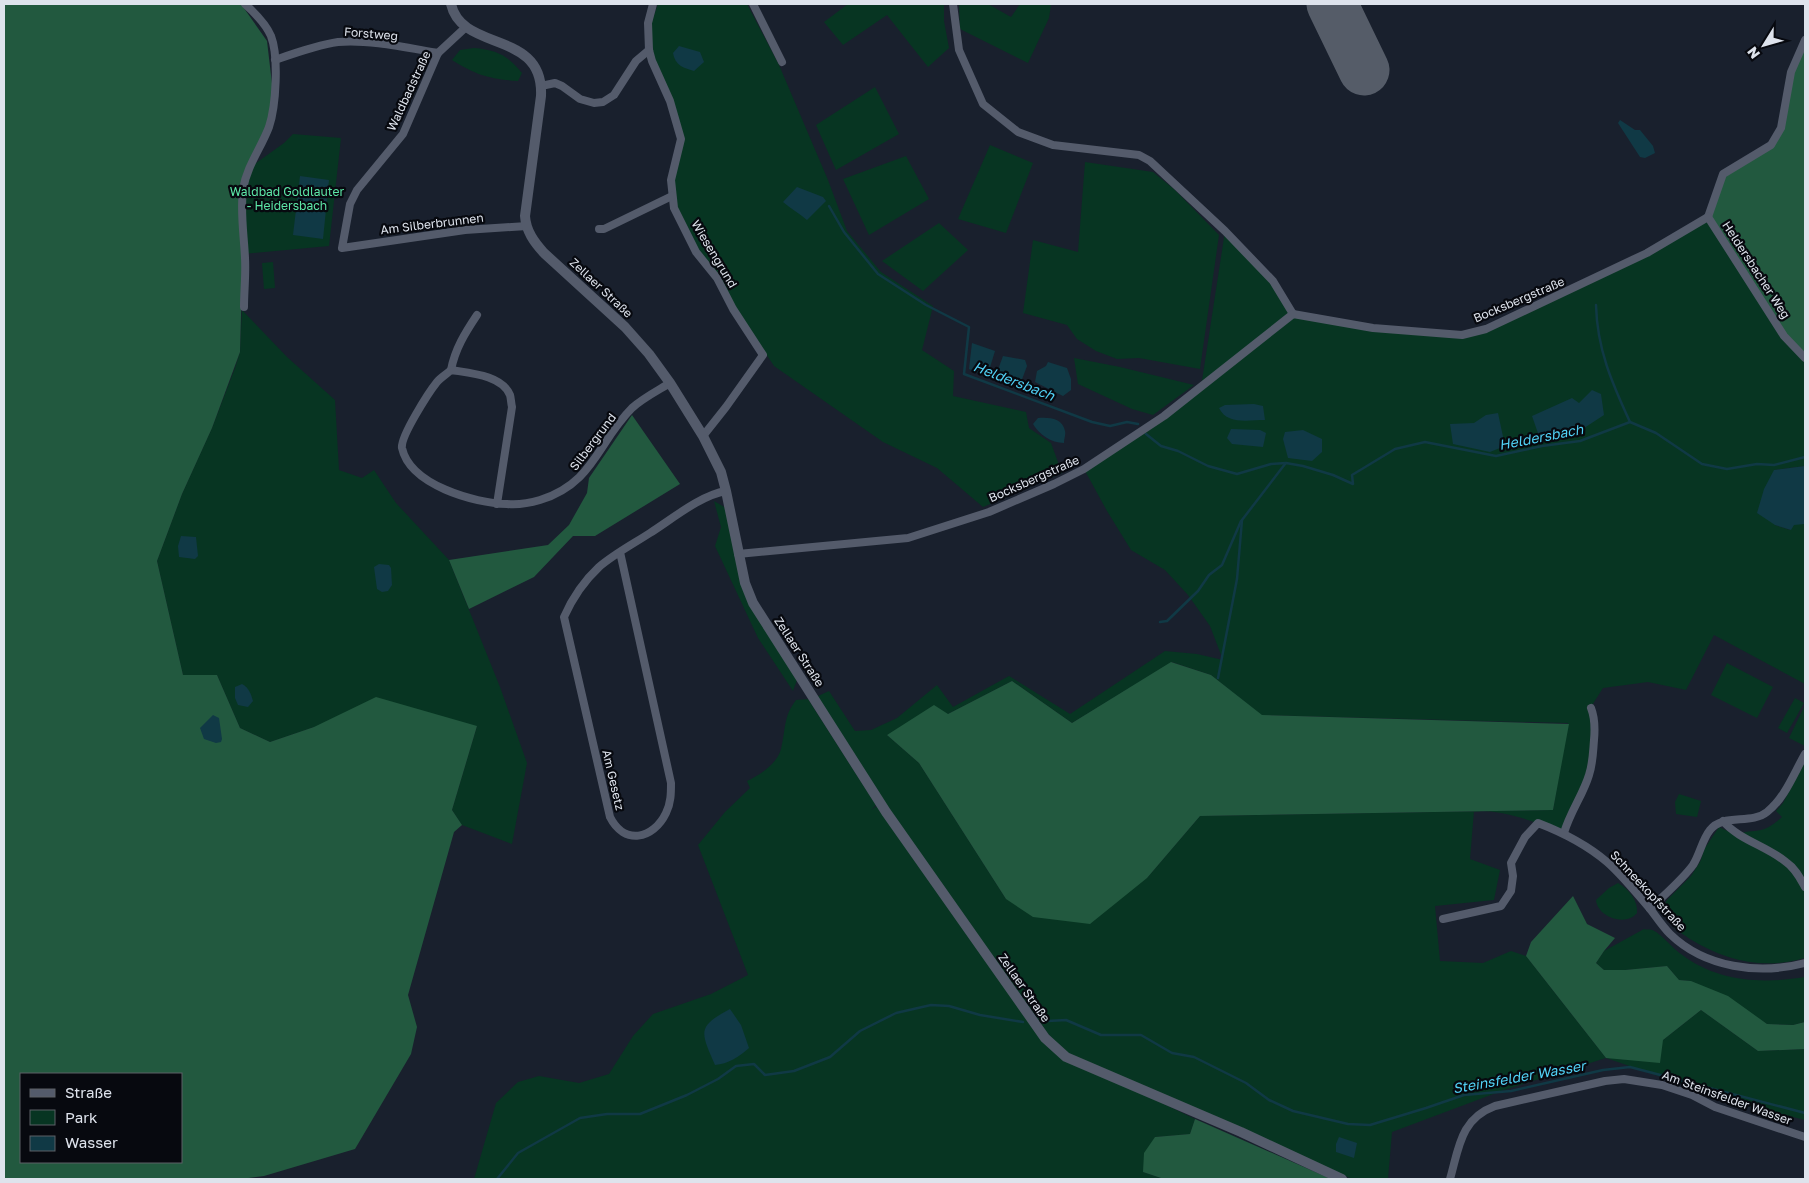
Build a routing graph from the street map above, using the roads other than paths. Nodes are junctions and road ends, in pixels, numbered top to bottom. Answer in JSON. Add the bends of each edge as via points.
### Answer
{"nodes":[{"id":1,"x":245,"y":4,"type":"edge"},
{"id":2,"x":450,"y":4,"type":"edge"},
{"id":3,"x":653,"y":4,"type":"edge"},
{"id":4,"x":753,"y":4,"type":"edge"},
{"id":5,"x":953,"y":4,"type":"edge"},
{"id":6,"x":466,"y":26,"type":"junction"},
{"id":7,"x":1805,"y":40,"type":"edge"},
{"id":8,"x":649,"y":50,"type":"junction"},
{"id":9,"x":438,"y":54,"type":"junction"},
{"id":10,"x":275,"y":60,"type":"junction"},
{"id":11,"x":782,"y":62,"type":"dead end"},
{"id":12,"x":541,"y":86,"type":"junction"},
{"id":13,"x":672,"y":196,"type":"junction"},
{"id":14,"x":1708,"y":217,"type":"junction"},
{"id":15,"x":526,"y":226,"type":"junction"},
{"id":16,"x":599,"y":229,"type":"dead end"},
{"id":17,"x":342,"y":248,"type":"joint"},
{"id":18,"x":244,"y":307,"type":"dead end"},
{"id":19,"x":1293,"y":314,"type":"junction"},
{"id":20,"x":477,"y":315,"type":"dead end"},
{"id":21,"x":1805,"y":358,"type":"edge"},
{"id":22,"x":452,"y":370,"type":"junction"},
{"id":23,"x":670,"y":383,"type":"junction"},
{"id":24,"x":703,"y":436,"type":"junction"},
{"id":25,"x":726,"y":491,"type":"junction"},
{"id":26,"x":497,"y":504,"type":"junction"},
{"id":27,"x":620,"y":552,"type":"junction"},
{"id":28,"x":738,"y":554,"type":"junction"},
{"id":29,"x":1591,"y":708,"type":"dead end"},
{"id":30,"x":1805,"y":754,"type":"edge"},
{"id":31,"x":1723,"y":821,"type":"junction"},
{"id":32,"x":1564,"y":833,"type":"junction"},
{"id":33,"x":1805,"y":887,"type":"edge"},
{"id":34,"x":1650,"y":909,"type":"junction"},
{"id":35,"x":1443,"y":919,"type":"dead end"},
{"id":36,"x":1805,"y":963,"type":"edge"},
{"id":37,"x":1805,"y":1137,"type":"edge"},
{"id":38,"x":1342,"y":1179,"type":"edge"},
{"id":39,"x":1450,"y":1179,"type":"edge"}],
"edges":[{"from":1,"to":10,"type":"street","via":[[272,38]]},
{"from":2,"to":6,"type":"street"},
{"from":3,"to":8,"type":"street","name":"Wiesengrund","via":[[648,23]]},
{"from":4,"to":11,"type":"street"},
{"from":5,"to":19,"type":"street","via":[[959,50],[983,104],[1018,132],[1053,145],[1139,155],[1150,161],[1225,231],[1273,282]]},
{"from":6,"to":9,"type":"street","name":"Waldbadstraße"},
{"from":6,"to":12,"type":"street","via":[[526,56],[536,69]]},
{"from":7,"to":14,"type":"street","via":[[1791,72],[1780,128],[1771,145],[1723,174]]},
{"from":8,"to":12,"type":"street","via":[[636,61],[614,95],[603,102],[580,99],[555,83]]},
{"from":8,"to":13,"type":"street","name":"Wiesengrund","via":[[681,138],[670,180]]},
{"from":9,"to":10,"type":"street","name":"Forstweg","via":[[365,42],[337,42]]},
{"from":9,"to":17,"type":"street","name":"Waldbadstraße","via":[[403,134],[357,190],[350,204]]},
{"from":10,"to":18,"type":"street","via":[[274,108],[243,189]]},
{"from":12,"to":15,"type":"street"},
{"from":13,"to":16,"type":"street"},
{"from":13,"to":24,"type":"street","name":"Wiesengrund","via":[[674,208],[696,252],[717,278],[732,309],[763,355]]},
{"from":14,"to":19,"type":"street","name":"Bocksbergstraße","via":[[1647,254],[1486,329],[1462,335],[1373,328]]},
{"from":14,"to":21,"type":"street","name":"Heldersbacher Weg","via":[[1784,336]]},
{"from":15,"to":17,"type":"street","name":"Am Silberbrunnen","via":[[465,230]]},
{"from":15,"to":23,"type":"street","name":"Zellaer Straße","via":[[537,245],[625,327]]},
{"from":19,"to":28,"type":"street","name":"Bocksbergstraße","via":[[1164,416],[1084,469],[1046,488],[989,512],[908,538]]},
{"from":20,"to":22,"type":"street","via":[[454,355]]},
{"from":22,"to":26,"type":"street","via":[[487,376],[510,394],[512,407]]},
{"from":22,"to":26,"type":"street","name":"Silbergrund","via":[[438,380],[423,401],[403,439],[404,453],[415,470],[438,486]]},
{"from":23,"to":24,"type":"street","name":"Zellaer Straße"},
{"from":23,"to":26,"type":"street","name":"Silbergrund","via":[[632,408],[588,469],[567,489],[526,503]]},
{"from":24,"to":25,"type":"street","name":"Zellaer Straße","via":[[721,472]]},
{"from":25,"to":27,"type":"street","name":"Am Gesetz","via":[[700,501]]},
{"from":25,"to":28,"type":"street","name":"Zellaer Straße"},
{"from":27,"to":27,"type":"street","name":"Am Gesetz","via":[[599,567],[571,602],[564,617],[610,817],[614,826],[624,834],[638,836],[647,834],[662,820],[671,797],[671,782]]},
{"from":28,"to":38,"type":"street","name":"Zellaer Straße","via":[[744,583],[753,603],[880,804],[1051,1046],[1066,1057]]},
{"from":29,"to":32,"type":"street","via":[[1593,762]]},
{"from":30,"to":31,"type":"street","via":[[1779,800],[1767,812],[1754,818]]},
{"from":31,"to":33,"type":"street","via":[[1730,829],[1788,863]]},
{"from":31,"to":34,"type":"street","via":[[1710,830],[1693,864]]},
{"from":32,"to":34,"type":"street","name":"Schneekopfstraße","via":[[1607,863]]},
{"from":32,"to":35,"type":"street","name":"Schneekopfstraße","via":[[1538,823],[1525,837],[1511,863],[1511,891],[1501,906]]},
{"from":34,"to":36,"type":"street","name":"Schneekopfstraße","via":[[1669,933],[1685,946],[1718,962],[1763,969]]},
{"from":37,"to":39,"type":"street","name":"Am Steinsfelder Wasser","via":[[1715,1107],[1662,1085],[1624,1079],[1605,1081],[1484,1110],[1462,1134]]}]}
